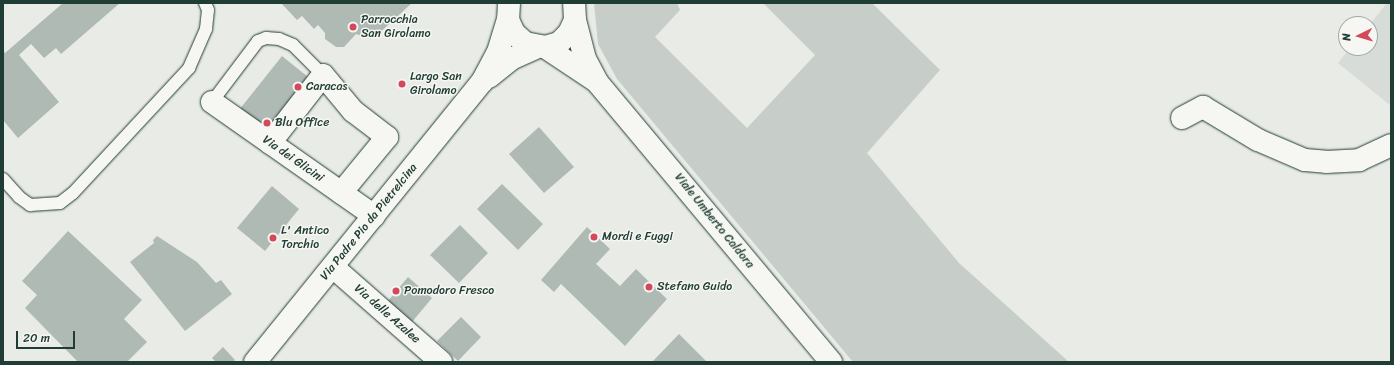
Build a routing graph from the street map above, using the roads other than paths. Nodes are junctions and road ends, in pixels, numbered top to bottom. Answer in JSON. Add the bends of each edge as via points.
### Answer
{"nodes":[{"id":1,"x":205,"y":3,"type":"edge"},
{"id":2,"x":508,"y":8,"type":"edge"},
{"id":3,"x":575,"y":11,"type":"edge"},
{"id":4,"x":542,"y":47,"type":"junction"},
{"id":5,"x":323,"y":74,"type":"junction"},
{"id":6,"x":482,"y":82,"type":"junction"},
{"id":7,"x":597,"y":82,"type":"junction"},
{"id":8,"x":212,"y":102,"type":"joint"},
{"id":9,"x":1182,"y":118,"type":"dead end"},
{"id":10,"x":270,"y":143,"type":"junction"},
{"id":11,"x":1391,"y":145,"type":"edge"},
{"id":12,"x":3,"y":179,"type":"edge"},
{"id":13,"x":341,"y":193,"type":"junction"},
{"id":14,"x":374,"y":216,"type":"junction"},
{"id":15,"x":333,"y":267,"type":"junction"},
{"id":16,"x":255,"y":362,"type":"edge"},
{"id":17,"x":441,"y":362,"type":"edge"},
{"id":18,"x":831,"y":362,"type":"edge"}],
"edges":[{"from":1,"to":12,"type":"lane","via":[[208,10],[206,29],[189,68],[73,193],[60,203],[30,205]]},
{"from":2,"to":4,"type":"street","name":"Viale Umberto Caldora","via":[[519,38]]},
{"from":2,"to":6,"type":"street","name":"Via Padre Pio da Pietrelcina","via":[[498,52]]},
{"from":3,"to":4,"type":"street","name":"Via Padre Pio da Pietrelcina","via":[[565,38]]},
{"from":3,"to":7,"type":"street","name":"Viale Umberto Caldora","via":[[586,59]]},
{"from":4,"to":6,"type":"street","name":"Via Padre Pio da Pietrelcina","via":[[511,59]]},
{"from":4,"to":7,"type":"street","name":"Viale Umberto Caldora"},
{"from":5,"to":8,"type":"lane","via":[[293,45],[278,39],[266,38],[258,42]]},
{"from":5,"to":10,"type":"street"},
{"from":5,"to":13,"type":"street","via":[[353,111],[387,137]]},
{"from":6,"to":14,"type":"street","name":"Via Padre Pio da Pietrelcina"},
{"from":7,"to":18,"type":"street","name":"Viale Umberto Caldora"},
{"from":8,"to":10,"type":"street","name":"Via dei Glicini"},
{"from":9,"to":11,"type":"street","via":[[1203,107],[1258,140],[1305,160],[1359,160]]},
{"from":10,"to":13,"type":"street","name":"Via dei Glicini"},
{"from":13,"to":14,"type":"street","name":"Via dei Glicini"},
{"from":14,"to":15,"type":"street","name":"Via Padre Pio da Pietrelcina"},
{"from":15,"to":16,"type":"street","name":"Via Padre Pio da Pietrelcina"},
{"from":15,"to":17,"type":"street","name":"Via delle Azalee"}]}
